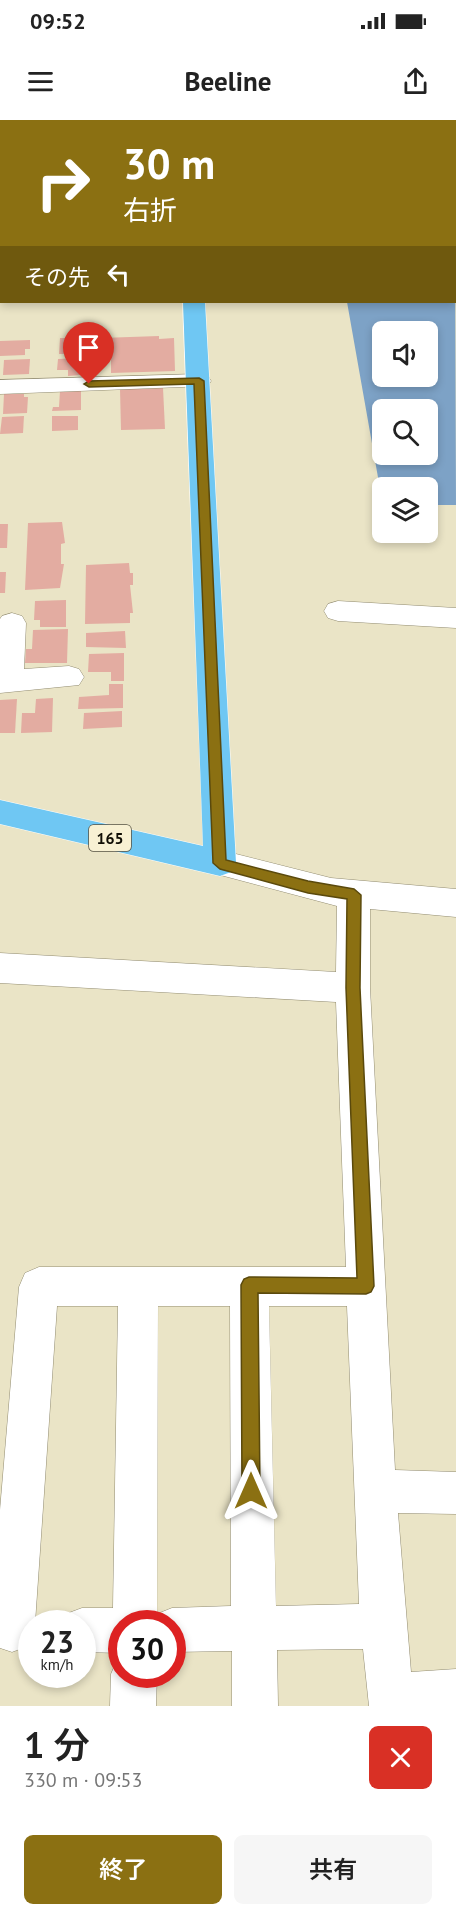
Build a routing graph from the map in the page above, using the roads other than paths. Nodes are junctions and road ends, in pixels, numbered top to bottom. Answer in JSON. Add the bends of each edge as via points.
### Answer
{"nodes":[{"id":1,"x":194,"y":303,"type":"edge"},
{"id":2,"x":199,"y":381,"type":"junction"},
{"id":3,"x":0,"y":387,"type":"edge"},
{"id":4,"x":338,"y":611,"type":"dead end"},
{"id":5,"x":456,"y":618,"type":"edge"},
{"id":6,"x":12,"y":623,"type":"dead end"},
{"id":7,"x":69,"y":677,"type":"dead end"},
{"id":8,"x":4,"y":681,"type":"edge"},
{"id":9,"x":0,"y":812,"type":"edge"},
{"id":10,"x":220,"y":863,"type":"junction"},
{"id":11,"x":354,"y":895,"type":"junction"},
{"id":12,"x":456,"y":903,"type":"edge"},
{"id":13,"x":0,"y":968,"type":"edge"},
{"id":14,"x":353,"y":988,"type":"junction"},
{"id":15,"x":249,"y":1285,"type":"junction"},
{"id":16,"x":138,"y":1286,"type":"junction"},
{"id":17,"x":366,"y":1286,"type":"junction"},
{"id":18,"x":375,"y":1491,"type":"junction"},
{"id":19,"x":456,"y":1492,"type":"edge"},
{"id":20,"x":135,"y":1610,"type":"edge"},
{"id":21,"x":383,"y":1626,"type":"junction"},
{"id":22,"x":252,"y":1629,"type":"junction"},
{"id":23,"x":14,"y":1630,"type":"edge"},
{"id":24,"x":186,"y":1630,"type":"edge"},
{"id":25,"x":134,"y":1688,"type":"edge"},
{"id":26,"x":456,"y":1692,"type":"edge"},
{"id":27,"x":391,"y":1701,"type":"edge"},
{"id":28,"x":133,"y":1706,"type":"edge"},
{"id":29,"x":255,"y":1706,"type":"edge"}],
"edges":[{"from":1,"to":2,"type":"highway"},
{"from":2,"to":3,"type":"street"},
{"from":2,"to":10,"type":"highway"},
{"from":4,"to":5,"type":"street"},
{"from":6,"to":8,"type":"street"},
{"from":7,"to":8,"type":"street"},
{"from":9,"to":10,"type":"highway","number":"165"},
{"from":10,"to":11,"type":"street"},
{"from":11,"to":12,"type":"street"},
{"from":11,"to":14,"type":"street"},
{"from":13,"to":14,"type":"street"},
{"from":14,"to":17,"type":"street"},
{"from":15,"to":16,"type":"street"},
{"from":15,"to":17,"type":"street"},
{"from":15,"to":22,"type":"street"},
{"from":16,"to":20,"type":"street"},
{"from":16,"to":23,"type":"street","via":[[39,1287]]},
{"from":17,"to":18,"type":"street"},
{"from":18,"to":19,"type":"street"},
{"from":18,"to":21,"type":"street"},
{"from":21,"to":22,"type":"street"},
{"from":21,"to":27,"type":"street"},
{"from":22,"to":24,"type":"street"},
{"from":22,"to":29,"type":"street"},
{"from":25,"to":28,"type":"street"},
{"from":26,"to":27,"type":"street"}]}
